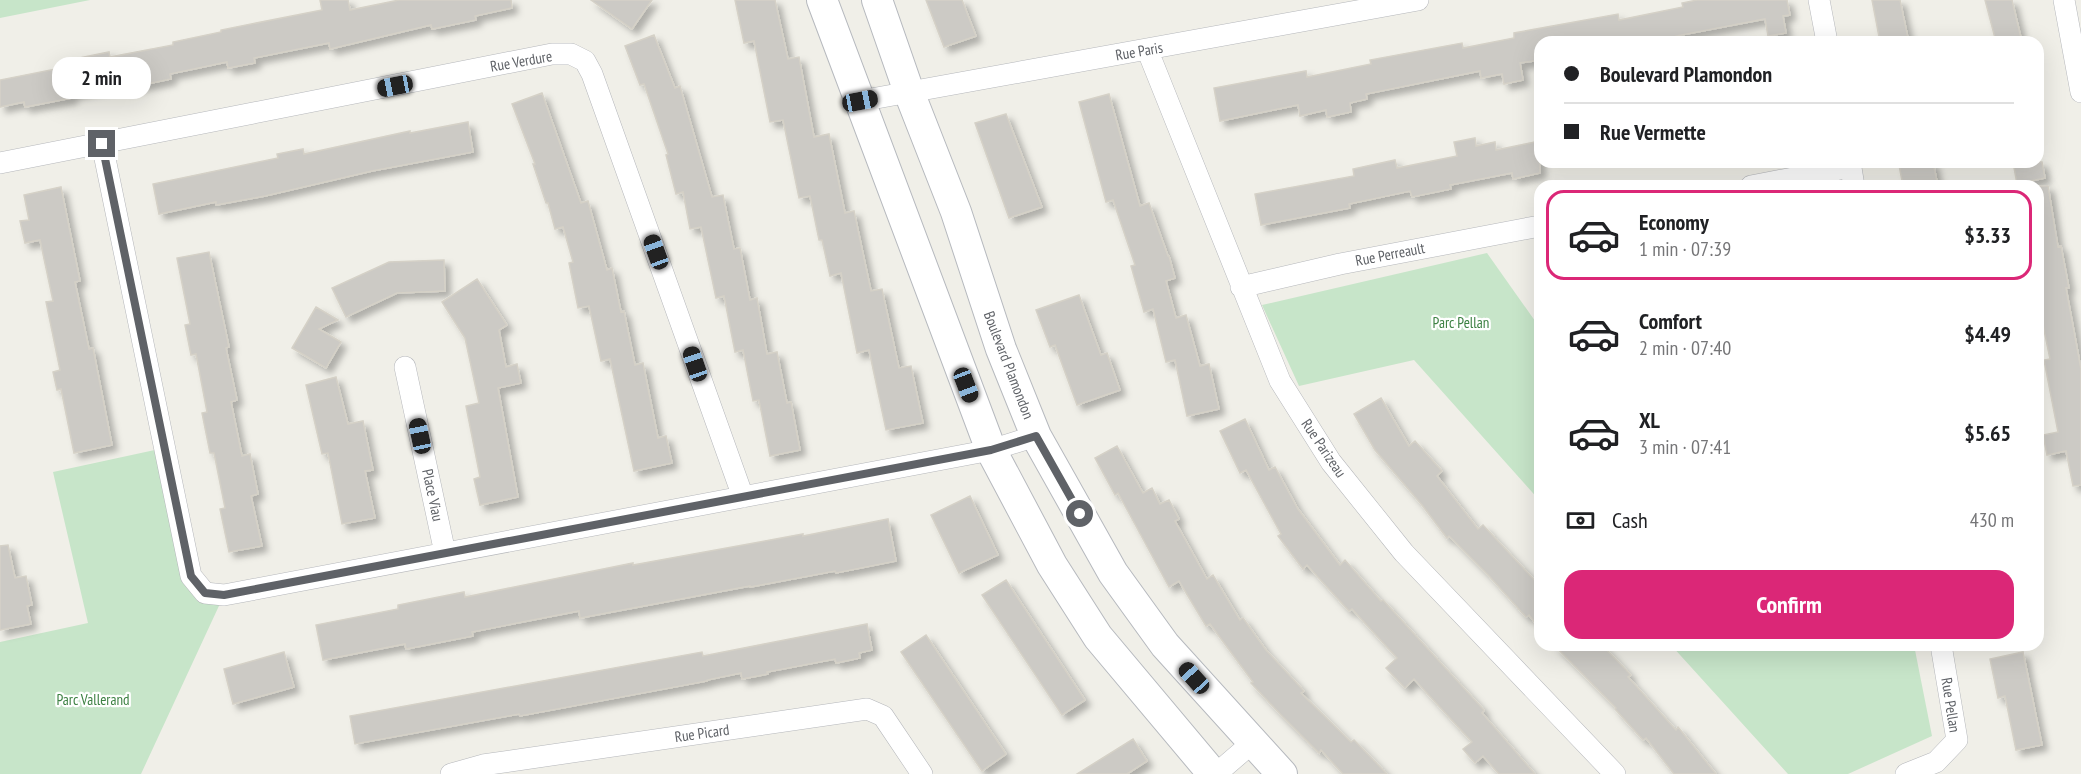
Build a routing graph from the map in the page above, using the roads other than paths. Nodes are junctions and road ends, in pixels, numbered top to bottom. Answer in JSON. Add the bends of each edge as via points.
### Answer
{"nodes":[{"id":1,"x":822,"y":0,"type":"edge"},
{"id":2,"x":877,"y":0,"type":"edge"},
{"id":3,"x":1418,"y":0,"type":"edge"},
{"id":4,"x":1819,"y":0,"type":"edge"},
{"id":5,"x":2064,"y":0,"type":"edge"},
{"id":6,"x":1826,"y":36,"type":"edge"},
{"id":7,"x":1147,"y":49,"type":"junction"},
{"id":8,"x":909,"y":92,"type":"junction"},
{"id":9,"x":2081,"y":92,"type":"edge"},
{"id":10,"x":860,"y":101,"type":"junction"},
{"id":11,"x":102,"y":144,"type":"junction"},
{"id":12,"x":0,"y":163,"type":"edge"},
{"id":13,"x":1852,"y":172,"type":"edge"},
{"id":14,"x":1794,"y":180,"type":"edge"},
{"id":15,"x":1534,"y":227,"type":"edge"},
{"id":16,"x":1241,"y":287,"type":"junction"},
{"id":17,"x":405,"y":366,"type":"dead end"},
{"id":18,"x":1036,"y":436,"type":"junction"},
{"id":19,"x":991,"y":450,"type":"junction"},
{"id":20,"x":743,"y":497,"type":"junction"},
{"id":21,"x":445,"y":553,"type":"junction"},
{"id":22,"x":1942,"y":651,"type":"edge"},
{"id":23,"x":1252,"y":743,"type":"junction"},
{"id":24,"x":451,"y":774,"type":"edge"},
{"id":25,"x":922,"y":774,"type":"edge"},
{"id":26,"x":1214,"y":774,"type":"edge"},
{"id":27,"x":1282,"y":774,"type":"edge"},
{"id":28,"x":1615,"y":774,"type":"edge"},
{"id":29,"x":1906,"y":774,"type":"edge"}],
"edges":[{"from":1,"to":10,"type":"street"},
{"from":2,"to":8,"type":"street","name":"Boulevard Plamondon"},
{"from":3,"to":7,"type":"street","name":"Rue Paris"},
{"from":4,"to":6,"type":"street"},
{"from":5,"to":9,"type":"street"},
{"from":7,"to":8,"type":"street","name":"Rue Paris"},
{"from":7,"to":16,"type":"street","name":"Rue Parizeau"},
{"from":8,"to":10,"type":"street","name":"Rue Paris"},
{"from":8,"to":18,"type":"street","name":"Boulevard Plamondon"},
{"from":10,"to":19,"type":"street"},
{"from":11,"to":12,"type":"street","name":"Rue Verdure"},
{"from":11,"to":20,"type":"street","name":"Rue Verdure","via":[[552,54],[571,54],[585,60]]},
{"from":11,"to":21,"type":"street","via":[[191,576],[205,593],[224,595]]},
{"from":13,"to":14,"type":"street"},
{"from":15,"to":16,"type":"street","name":"Rue Perreault"},
{"from":16,"to":28,"type":"street","name":"Rue Parizeau","via":[[1280,381],[1331,462],[1404,553]]},
{"from":17,"to":21,"type":"street","name":"Place Viau"},
{"from":18,"to":19,"type":"street"},
{"from":18,"to":23,"type":"street","name":"Boulevard Plamondon","via":[[1113,573],[1166,645]]},
{"from":19,"to":20,"type":"street"},
{"from":19,"to":26,"type":"street","via":[[1052,565],[1098,637]]},
{"from":20,"to":21,"type":"street"},
{"from":22,"to":29,"type":"street","name":"Rue Pellan","via":[[1957,740],[1936,762]]},
{"from":23,"to":26,"type":"street"},
{"from":23,"to":27,"type":"street","name":"Boulevard Plamondon"},
{"from":24,"to":25,"type":"street","name":"Rue Picard","via":[[483,765],[867,709],[883,716]]}]}
